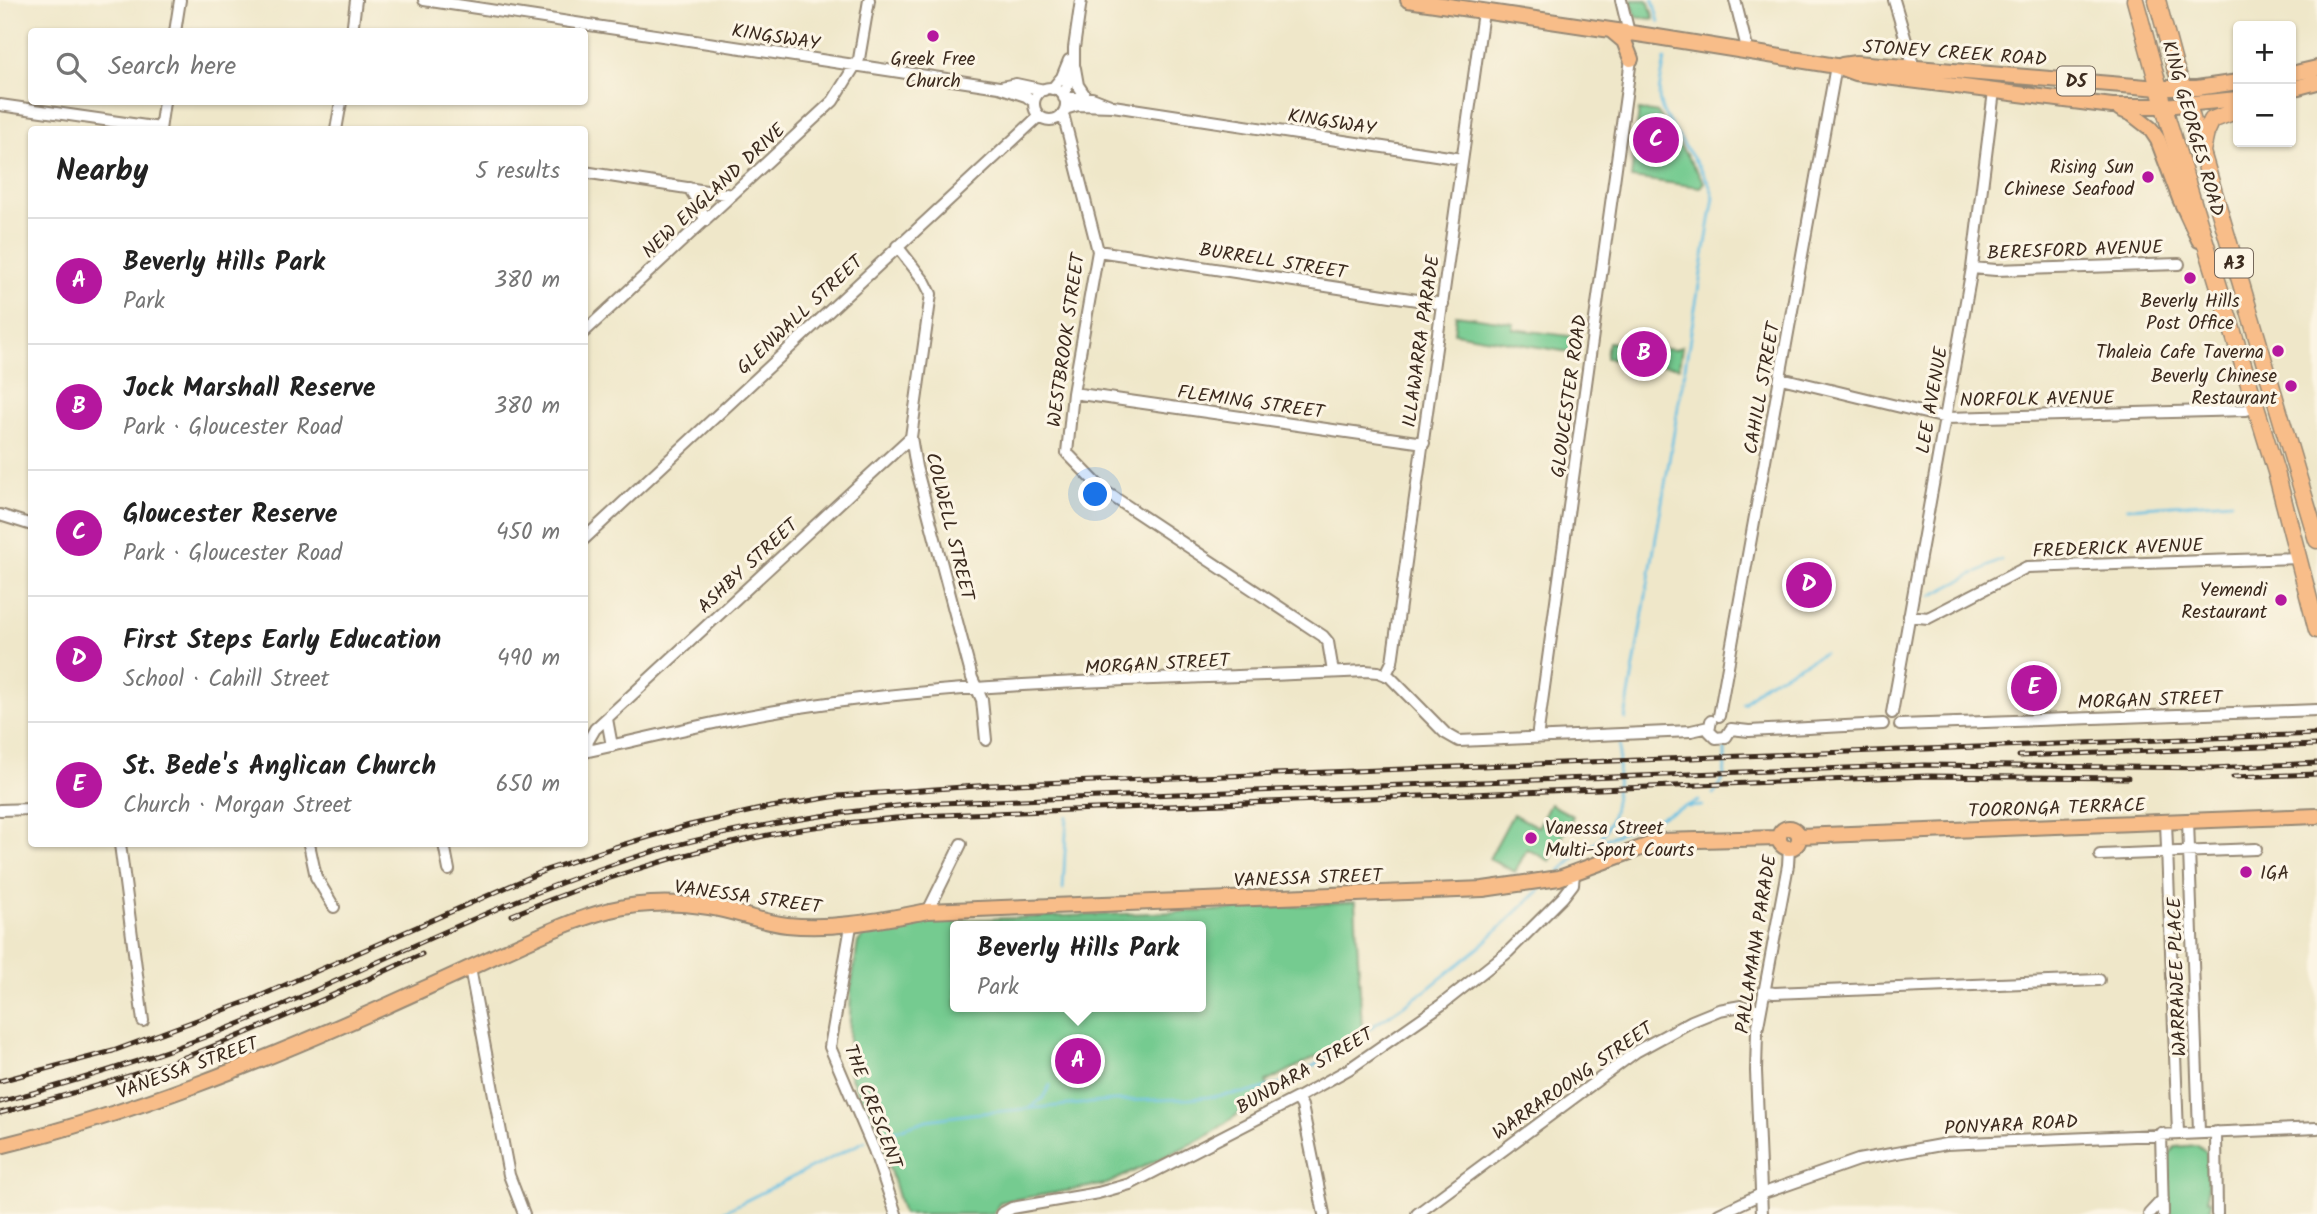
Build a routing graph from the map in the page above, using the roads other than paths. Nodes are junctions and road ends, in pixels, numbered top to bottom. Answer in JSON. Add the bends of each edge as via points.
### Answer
{"nodes":[{"id":1,"x":180,"y":0,"type":"edge"},
{"id":2,"x":356,"y":0,"type":"edge"},
{"id":3,"x":424,"y":0,"type":"edge"},
{"id":4,"x":869,"y":0,"type":"edge"},
{"id":5,"x":1081,"y":0,"type":"edge"},
{"id":6,"x":1408,"y":0,"type":"edge"},
{"id":7,"x":1621,"y":0,"type":"edge"},
{"id":8,"x":1735,"y":0,"type":"edge"},
{"id":9,"x":1894,"y":0,"type":"edge"},
{"id":10,"x":2136,"y":0,"type":"edge"},
{"id":11,"x":2157,"y":0,"type":"edge"},
{"id":12,"x":1473,"y":7,"type":"edge"},
{"id":13,"x":176,"y":28,"type":"edge"},
{"id":14,"x":352,"y":28,"type":"edge"},
{"id":15,"x":1611,"y":30,"type":"junction"},
{"id":16,"x":1629,"y":33,"type":"junction"},
{"id":17,"x":1649,"y":35,"type":"junction"},
{"id":18,"x":1074,"y":48,"type":"junction"},
{"id":19,"x":1748,"y":52,"type":"junction"},
{"id":20,"x":1631,"y":59,"type":"junction"},
{"id":21,"x":1074,"y":65,"type":"junction"},
{"id":22,"x":855,"y":66,"type":"junction"},
{"id":23,"x":1836,"y":66,"type":"junction"},
{"id":24,"x":1914,"y":68,"type":"junction"},
{"id":25,"x":2317,"y":68,"type":"edge"},
{"id":26,"x":2296,"y":73,"type":"edge"},
{"id":27,"x":2317,"y":82,"type":"edge"},
{"id":28,"x":2233,"y":83,"type":"edge"},
{"id":29,"x":999,"y":87,"type":"junction"},
{"id":30,"x":2159,"y":88,"type":"junction"},
{"id":31,"x":2183,"y":88,"type":"junction"},
{"id":32,"x":2296,"y":88,"type":"edge"},
{"id":33,"x":1048,"y":89,"type":"junction"},
{"id":34,"x":1994,"y":92,"type":"junction"},
{"id":35,"x":1086,"y":97,"type":"junction"},
{"id":36,"x":2233,"y":100,"type":"edge"},
{"id":37,"x":1034,"y":102,"type":"junction"},
{"id":38,"x":0,"y":105,"type":"edge"},
{"id":39,"x":164,"y":105,"type":"edge"},
{"id":40,"x":341,"y":105,"type":"edge"},
{"id":41,"x":2186,"y":105,"type":"junction"},
{"id":42,"x":1113,"y":106,"type":"junction"},
{"id":43,"x":2112,"y":106,"type":"junction"},
{"id":44,"x":2164,"y":106,"type":"junction"},
{"id":45,"x":1062,"y":108,"type":"junction"},
{"id":46,"x":2233,"y":112,"type":"edge"},
{"id":47,"x":1039,"y":116,"type":"junction"},
{"id":48,"x":140,"y":126,"type":"edge"},
{"id":49,"x":160,"y":126,"type":"edge"},
{"id":50,"x":338,"y":126,"type":"edge"},
{"id":51,"x":2202,"y":154,"type":"junction"},
{"id":52,"x":1462,"y":159,"type":"junction"},
{"id":53,"x":588,"y":173,"type":"edge"},
{"id":54,"x":689,"y":188,"type":"junction"},
{"id":55,"x":732,"y":195,"type":"junction"},
{"id":56,"x":705,"y":221,"type":"junction"},
{"id":57,"x":897,"y":246,"type":"junction"},
{"id":58,"x":1098,"y":251,"type":"junction"},
{"id":59,"x":2179,"y":264,"type":"dead end"},
{"id":60,"x":2213,"y":264,"type":"junction"},
{"id":61,"x":1972,"y":268,"type":"junction"},
{"id":62,"x":1443,"y":304,"type":"junction"},
{"id":63,"x":588,"y":328,"type":"edge"},
{"id":64,"x":1781,"y":379,"type":"junction"},
{"id":65,"x":1073,"y":393,"type":"junction"},
{"id":66,"x":2256,"y":407,"type":"junction"},
{"id":67,"x":1946,"y":418,"type":"junction"},
{"id":68,"x":911,"y":436,"type":"junction"},
{"id":69,"x":1423,"y":443,"type":"junction"},
{"id":70,"x":0,"y":515,"type":"edge"},
{"id":71,"x":28,"y":524,"type":"edge"},
{"id":72,"x":588,"y":535,"type":"edge"},
{"id":73,"x":2317,"y":540,"type":"edge"},
{"id":74,"x":2299,"y":558,"type":"junction"},
{"id":75,"x":1909,"y":616,"type":"junction"},
{"id":76,"x":2317,"y":630,"type":"edge"},
{"id":77,"x":1333,"y":673,"type":"junction"},
{"id":78,"x":1386,"y":674,"type":"junction"},
{"id":79,"x":977,"y":688,"type":"junction"},
{"id":80,"x":2317,"y":710,"type":"edge"},
{"id":81,"x":1892,"y":713,"type":"junction"},
{"id":82,"x":1719,"y":716,"type":"junction"},
{"id":83,"x":607,"y":719,"type":"junction"},
{"id":84,"x":1883,"y":724,"type":"junction"},
{"id":85,"x":1900,"y":725,"type":"junction"},
{"id":86,"x":1709,"y":727,"type":"junction"},
{"id":87,"x":1731,"y":729,"type":"junction"},
{"id":88,"x":1537,"y":738,"type":"junction"},
{"id":89,"x":986,"y":740,"type":"dead end"},
{"id":90,"x":588,"y":742,"type":"edge"},
{"id":91,"x":612,"y":746,"type":"junction"},
{"id":92,"x":588,"y":751,"type":"edge"},
{"id":93,"x":28,"y":809,"type":"edge"},
{"id":94,"x":0,"y":810,"type":"edge"},
{"id":95,"x":2317,"y":816,"type":"edge"},
{"id":96,"x":2188,"y":821,"type":"junction"},
{"id":97,"x":2166,"y":822,"type":"junction"},
{"id":98,"x":1783,"y":843,"type":"junction"},
{"id":99,"x":961,"y":844,"type":"dead end"},
{"id":100,"x":120,"y":847,"type":"edge"},
{"id":101,"x":310,"y":847,"type":"edge"},
{"id":102,"x":445,"y":847,"type":"edge"},
{"id":103,"x":2256,"y":849,"type":"dead end"},
{"id":104,"x":2167,"y":852,"type":"junction"},
{"id":105,"x":2189,"y":852,"type":"junction"},
{"id":106,"x":2100,"y":855,"type":"dead end"},
{"id":107,"x":449,"y":870,"type":"dead end"},
{"id":108,"x":1574,"y":874,"type":"junction"},
{"id":109,"x":334,"y":906,"type":"dead end"},
{"id":110,"x":928,"y":911,"type":"junction"},
{"id":111,"x":851,"y":926,"type":"junction"},
{"id":112,"x":470,"y":968,"type":"junction"},
{"id":113,"x":2099,"y":979,"type":"dead end"},
{"id":114,"x":1764,"y":991,"type":"junction"},
{"id":115,"x":1760,"y":1010,"type":"junction"},
{"id":116,"x":143,"y":1021,"type":"dead end"},
{"id":117,"x":1297,"y":1098,"type":"junction"},
{"id":118,"x":2317,"y":1128,"type":"edge"},
{"id":119,"x":2199,"y":1132,"type":"junction"},
{"id":120,"x":2216,"y":1132,"type":"junction"},
{"id":121,"x":2161,"y":1133,"type":"junction"},
{"id":122,"x":2178,"y":1133,"type":"junction"},
{"id":123,"x":0,"y":1146,"type":"edge"},
{"id":124,"x":1761,"y":1194,"type":"junction"},
{"id":125,"x":2162,"y":1199,"type":"junction"},
{"id":126,"x":523,"y":1214,"type":"edge"},
{"id":127,"x":895,"y":1214,"type":"edge"},
{"id":128,"x":1001,"y":1214,"type":"edge"},
{"id":129,"x":1324,"y":1214,"type":"edge"},
{"id":130,"x":1418,"y":1214,"type":"edge"},
{"id":131,"x":1719,"y":1214,"type":"edge"},
{"id":132,"x":1762,"y":1214,"type":"edge"},
{"id":133,"x":2149,"y":1214,"type":"edge"},
{"id":134,"x":2163,"y":1214,"type":"edge"},
{"id":135,"x":2217,"y":1214,"type":"edge"}],
"edges":[{"from":1,"to":13,"type":"street"},
{"from":2,"to":14,"type":"street"},
{"from":3,"to":22,"type":"street","name":"KINGSWAY"},
{"from":4,"to":22,"type":"street","name":"NEW ENGLAND DRIVE"},
{"from":5,"to":18,"type":"street"},
{"from":6,"to":12,"type":"main road","name":"STONEY CREEK ROAD","number":"D5"},
{"from":7,"to":16,"type":"street"},
{"from":8,"to":19,"type":"street"},
{"from":9,"to":24,"type":"street"},
{"from":10,"to":30,"type":"highway","name":"KING GEORGES ROAD","number":"A3"},
{"from":11,"to":31,"type":"highway","name":"KING GEORGES ROAD","number":"A3"},
{"from":12,"to":15,"type":"main road","name":"STONEY CREEK ROAD","number":"D5"},
{"from":12,"to":52,"type":"street","name":"ILLAWARRA PARADE"},
{"from":15,"to":16,"type":"main road","name":"STONEY CREEK ROAD","number":"D5"},
{"from":15,"to":20,"type":"main road","via":[[1624,41]]},
{"from":16,"to":17,"type":"main road","name":"STONEY CREEK ROAD","number":"D5"},
{"from":17,"to":19,"type":"main road","name":"STONEY CREEK ROAD","number":"D5"},
{"from":17,"to":20,"type":"main road"},
{"from":18,"to":21,"type":"street"},
{"from":18,"to":33,"type":"street","via":[[1062,77]]},
{"from":19,"to":23,"type":"main road","name":"STONEY CREEK ROAD","number":"D5"},
{"from":20,"to":88,"type":"street","name":"GLOUCESTER ROAD"},
{"from":21,"to":35,"type":"street"},
{"from":21,"to":45,"type":"street"},
{"from":22,"to":29,"type":"street","name":"KINGSWAY"},
{"from":22,"to":55,"type":"street","name":"NEW ENGLAND DRIVE","via":[[822,113]]},
{"from":23,"to":24,"type":"main road","name":"STONEY CREEK ROAD","number":"D5","via":[[1856,63]]},
{"from":23,"to":34,"type":"main road","name":"STONEY CREEK ROAD","number":"D5","via":[[1855,73]]},
{"from":23,"to":64,"type":"street","name":"CAHILL STREET"},
{"from":24,"to":30,"type":"main road","name":"STONEY CREEK ROAD","number":"D5"},
{"from":25,"to":26,"type":"main road"},
{"from":27,"to":32,"type":"main road"},
{"from":28,"to":31,"type":"main road","name":"STONEY CREEK ROAD"},
{"from":29,"to":33,"type":"street","name":"KINGSWAY","via":[[1016,84]]},
{"from":29,"to":37,"type":"street","name":"KINGSWAY"},
{"from":30,"to":31,"type":"main road","name":"STONEY CREEK ROAD"},
{"from":30,"to":44,"type":"highway","name":"KING GEORGES ROAD","number":"A3"},
{"from":31,"to":41,"type":"highway","name":"KING GEORGES ROAD","number":"A3"},
{"from":33,"to":37,"type":"street"},
{"from":33,"to":45,"type":"street","via":[[1059,91]]},
{"from":34,"to":43,"type":"main road","name":"STONEY CREEK ROAD","number":"D5"},
{"from":34,"to":61,"type":"street","name":"LEE AVENUE"},
{"from":35,"to":42,"type":"street","name":"KINGSWAY"},
{"from":35,"to":45,"type":"street","name":"KINGSWAY"},
{"from":36,"to":41,"type":"main road","name":"STONEY CREEK ROAD"},
{"from":37,"to":47,"type":"street"},
{"from":38,"to":48,"type":"street"},
{"from":39,"to":49,"type":"street"},
{"from":40,"to":50,"type":"street"},
{"from":41,"to":44,"type":"main road","name":"STONEY CREEK ROAD"},
{"from":41,"to":51,"type":"highway","name":"KING GEORGES ROAD","number":"A3"},
{"from":42,"to":45,"type":"street","name":"KINGSWAY"},
{"from":42,"to":52,"type":"street","name":"KINGSWAY"},
{"from":43,"to":44,"type":"main road","name":"STONEY CREEK ROAD","number":"D5"},
{"from":43,"to":60,"type":"main road","via":[[2132,114],[2158,140],[2180,199]]},
{"from":44,"to":60,"type":"highway","name":"KING GEORGES ROAD","number":"A3"},
{"from":45,"to":47,"type":"street","via":[[1048,120]]},
{"from":45,"to":58,"type":"street","name":"WESTBROOK STREET","via":[[1059,123],[1067,134]]},
{"from":46,"to":51,"type":"highway","via":[[2212,120]]},
{"from":47,"to":57,"type":"street","name":"GLENWALL STREET"},
{"from":51,"to":73,"type":"highway","name":"KING GEORGES ROAD","number":"A3"},
{"from":52,"to":62,"type":"street","name":"ILLAWARRA PARADE"},
{"from":53,"to":54,"type":"street"},
{"from":54,"to":55,"type":"street"},
{"from":54,"to":56,"type":"street"},
{"from":55,"to":56,"type":"street","name":"NEW ENGLAND DRIVE"},
{"from":56,"to":63,"type":"street","name":"NEW ENGLAND DRIVE"},
{"from":57,"to":68,"type":"street","name":"COLWELL STREET","via":[[931,294]]},
{"from":57,"to":72,"type":"street","name":"GLENWALL STREET"},
{"from":58,"to":62,"type":"street","name":"BURRELL STREET"},
{"from":58,"to":65,"type":"street","name":"WESTBROOK STREET"},
{"from":59,"to":61,"type":"street","name":"BERESFORD AVENUE"},
{"from":60,"to":66,"type":"highway","name":"KING GEORGES ROAD","number":"A3"},
{"from":61,"to":67,"type":"street","name":"LEE AVENUE"},
{"from":62,"to":69,"type":"street","name":"ILLAWARRA PARADE"},
{"from":64,"to":67,"type":"street","name":"NORFOLK AVENUE"},
{"from":64,"to":82,"type":"street","name":"CAHILL STREET"},
{"from":65,"to":69,"type":"street","name":"FLEMING STREET"},
{"from":65,"to":77,"type":"street","name":"WESTBROOK STREET","via":[[1067,453],[1102,490],[1323,636]]},
{"from":66,"to":67,"type":"street","name":"NORFOLK AVENUE"},
{"from":66,"to":74,"type":"highway","name":"KING GEORGES ROAD","number":"A3"},
{"from":67,"to":75,"type":"street","name":"LEE AVENUE"},
{"from":68,"to":79,"type":"street","name":"COLWELL STREET"},
{"from":68,"to":83,"type":"street","name":"ASHBY STREET"},
{"from":69,"to":78,"type":"street","name":"ILLAWARRA PARADE","via":[[1392,662]]},
{"from":70,"to":71,"type":"street"},
{"from":74,"to":75,"type":"street","name":"FREDERICK AVENUE","via":[[2025,568],[1928,618]]},
{"from":74,"to":76,"type":"highway","name":"KING GEORGES ROAD","number":"A3"},
{"from":75,"to":81,"type":"street","name":"LEE AVENUE"},
{"from":77,"to":78,"type":"street","name":"MORGAN STREET"},
{"from":77,"to":79,"type":"street","name":"MORGAN STREET"},
{"from":78,"to":88,"type":"street","via":[[1451,738]]},
{"from":79,"to":89,"type":"street","name":"COLWELL STREET"},
{"from":79,"to":91,"type":"street","name":"MORGAN STREET","via":[[815,705]]},
{"from":80,"to":85,"type":"street","name":"MORGAN STREET"},
{"from":81,"to":84,"type":"street"},
{"from":81,"to":85,"type":"street","via":[[1899,716]]},
{"from":82,"to":86,"type":"street"},
{"from":82,"to":87,"type":"street","via":[[1729,721]]},
{"from":83,"to":90,"type":"street","name":"ASHBY STREET"},
{"from":83,"to":91,"type":"street"},
{"from":84,"to":85,"type":"street","via":[[1892,731]]},
{"from":84,"to":87,"type":"street"},
{"from":86,"to":87,"type":"street","via":[[1720,739]]},
{"from":86,"to":88,"type":"street","via":[[1691,732]]},
{"from":91,"to":92,"type":"street","name":"MORGAN STREET"},
{"from":93,"to":94,"type":"street"},
{"from":95,"to":96,"type":"main road","name":"TOORONGA TERRACE"},
{"from":96,"to":97,"type":"main road","name":"TOORONGA TERRACE"},
{"from":96,"to":105,"type":"street","name":"WARRAWEE PLACE"},
{"from":97,"to":98,"type":"main road","name":"TOORONGA TERRACE","via":[[1799,836],[1797,845]]},
{"from":97,"to":104,"type":"street","name":"WARRAWEE PLACE"},
{"from":98,"to":108,"type":"main road","via":[[1660,841]]},
{"from":98,"to":114,"type":"street","name":"PALLAMANA PARADE","via":[[1788,865]]},
{"from":99,"to":110,"type":"street"},
{"from":100,"to":116,"type":"street"},
{"from":101,"to":109,"type":"street","via":[[316,877]]},
{"from":102,"to":107,"type":"street"},
{"from":103,"to":105,"type":"street"},
{"from":104,"to":105,"type":"street"},
{"from":104,"to":106,"type":"street"},
{"from":104,"to":122,"type":"street","name":"WARRAWEE PLACE"},
{"from":105,"to":119,"type":"street","name":"WARRAWEE PLACE"},
{"from":108,"to":110,"type":"main road","name":"VANESSA STREET","via":[[1463,890]]},
{"from":108,"to":117,"type":"street","name":"BUNDARA STREET","via":[[1563,897],[1508,951],[1422,1019]]},
{"from":110,"to":111,"type":"main road","name":"VANESSA STREET"},
{"from":111,"to":112,"type":"main road","name":"VANESSA STREET","via":[[784,925],[711,907],[651,904],[585,918]]},
{"from":111,"to":127,"type":"street","name":"THE CRESCENT","via":[[830,1047]]},
{"from":112,"to":123,"type":"main road","name":"VANESSA STREET","via":[[209,1082],[114,1115]]},
{"from":112,"to":126,"type":"street","via":[[509,1175]]},
{"from":113,"to":114,"type":"street"},
{"from":114,"to":115,"type":"street","name":"PALLAMANA PARADE"},
{"from":115,"to":124,"type":"street","name":"PALLAMANA PARADE","via":[[1756,1071]]},
{"from":115,"to":130,"type":"street","name":"WARRAROONG STREET","via":[[1741,1006],[1718,1010],[1637,1051]]},
{"from":117,"to":128,"type":"street","name":"BUNDARA STREET","via":[[1130,1184]]},
{"from":117,"to":129,"type":"street"},
{"from":118,"to":120,"type":"street","name":"PONYARA ROAD"},
{"from":119,"to":120,"type":"street","name":"PONYARA ROAD"},
{"from":119,"to":122,"type":"street","name":"PONYARA ROAD"},
{"from":120,"to":135,"type":"street"},
{"from":121,"to":122,"type":"street","name":"PONYARA ROAD"},
{"from":121,"to":124,"type":"street","name":"PONYARA ROAD","via":[[1946,1144],[1858,1160]]},
{"from":121,"to":125,"type":"street"},
{"from":124,"to":131,"type":"street","name":"PONYARA ROAD"},
{"from":124,"to":132,"type":"street","name":"PALLAMANA PARADE"},
{"from":125,"to":133,"type":"street"},
{"from":125,"to":134,"type":"street"}]}
